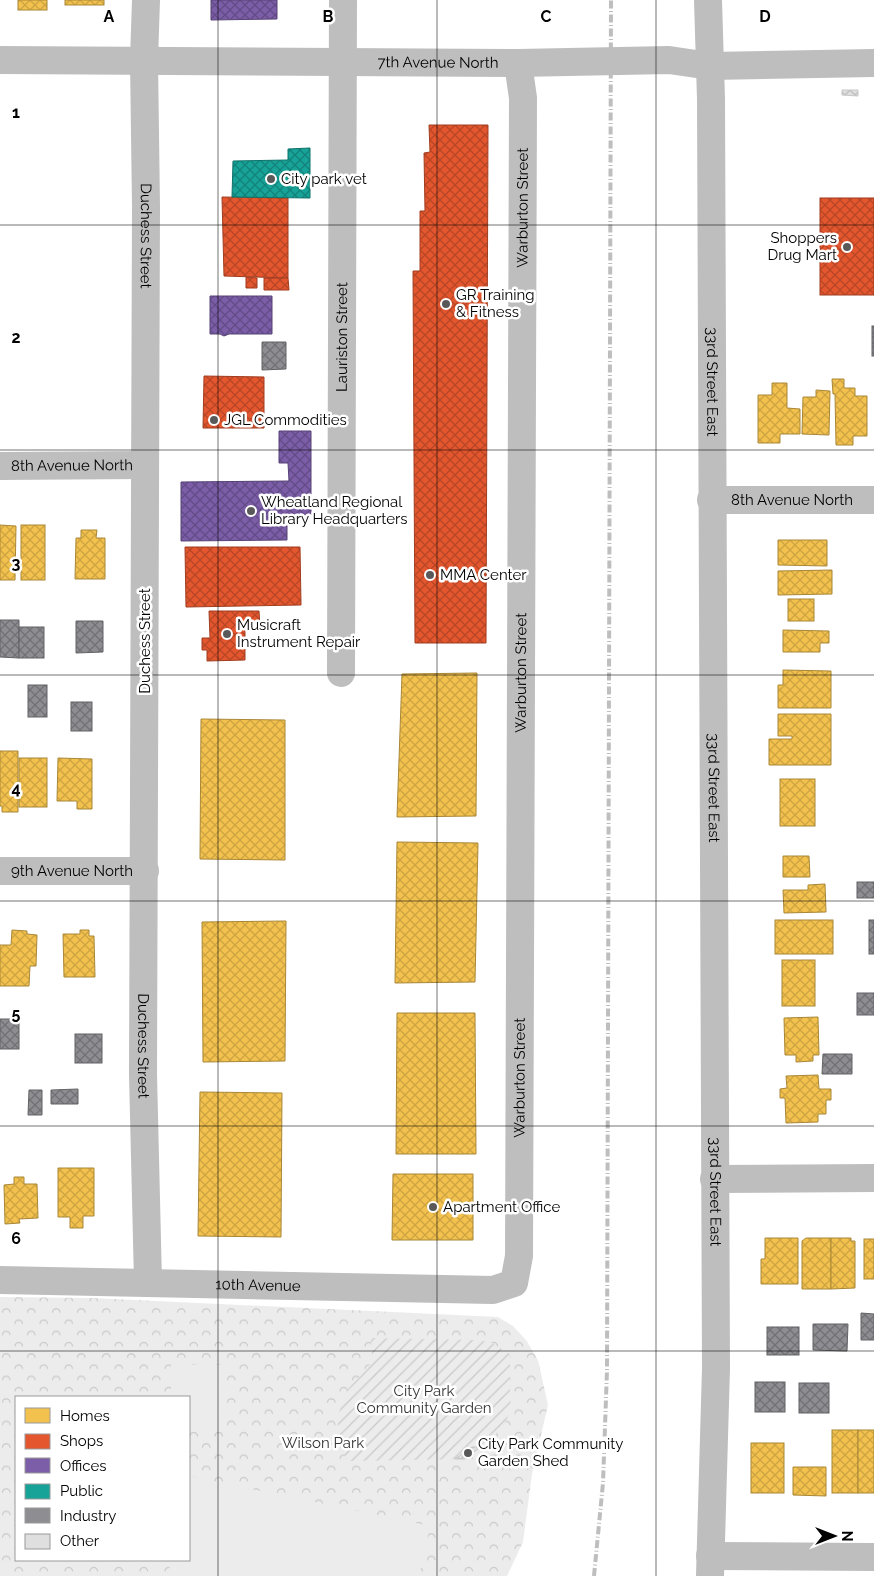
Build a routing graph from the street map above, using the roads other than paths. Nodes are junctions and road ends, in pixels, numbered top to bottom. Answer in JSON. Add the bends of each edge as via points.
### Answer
{"nodes":[{"id":1,"x":146,"y":0,"type":"edge"},
{"id":2,"x":343,"y":0,"type":"edge"},
{"id":3,"x":708,"y":0,"type":"edge"},
{"id":4,"x":0,"y":60,"type":"edge"},
{"id":5,"x":144,"y":60,"type":"junction"},
{"id":6,"x":343,"y":62,"type":"junction"},
{"id":7,"x":518,"y":62,"type":"junction"},
{"id":8,"x":874,"y":63,"type":"edge"},
{"id":9,"x":710,"y":66,"type":"junction"},
{"id":10,"x":145,"y":465,"type":"junction"},
{"id":11,"x":0,"y":466,"type":"edge"},
{"id":12,"x":711,"y":500,"type":"junction"},
{"id":13,"x":874,"y":500,"type":"edge"},
{"id":14,"x":341,"y":673,"type":"dead end"},
{"id":15,"x":0,"y":871,"type":"edge"},
{"id":16,"x":145,"y":871,"type":"junction"},
{"id":17,"x":874,"y":1178,"type":"edge"},
{"id":18,"x":714,"y":1179,"type":"junction"},
{"id":19,"x":0,"y":1280,"type":"edge"},
{"id":20,"x":148,"y":1282,"type":"junction"},
{"id":21,"x":514,"y":1283,"type":"joint"},
{"id":22,"x":874,"y":1557,"type":"edge"},
{"id":23,"x":710,"y":1566,"type":"edge"}],
"edges":[{"from":1,"to":5,"type":"street","name":"Duchess Street"},
{"from":2,"to":6,"type":"street","name":"Lauriston Street"},
{"from":3,"to":9,"type":"street","name":"33rd Street East"},
{"from":4,"to":5,"type":"street","name":"7th Avenue North"},
{"from":5,"to":6,"type":"street","name":"7th Avenue North"},
{"from":5,"to":10,"type":"street","name":"Duchess Street"},
{"from":6,"to":7,"type":"street","name":"7th Avenue North"},
{"from":6,"to":14,"type":"street","name":"Lauriston Street"},
{"from":7,"to":9,"type":"street","name":"7th Avenue North","via":[[669,60]]},
{"from":7,"to":21,"type":"street","name":"Warburton Street","via":[[523,98],[520,1256]]},
{"from":8,"to":9,"type":"street","name":"7th Avenue North"},
{"from":9,"to":12,"type":"street","name":"33rd Street East"},
{"from":10,"to":11,"type":"street","name":"8th Avenue North"},
{"from":10,"to":16,"type":"street","name":"Duchess Street"},
{"from":12,"to":13,"type":"street","name":"8th Avenue North"},
{"from":12,"to":18,"type":"street","name":"33rd Street East"},
{"from":15,"to":16,"type":"street","name":"9th Avenue North"},
{"from":16,"to":20,"type":"street","name":"Duchess Street","via":[[143,1074]]},
{"from":17,"to":18,"type":"street"},
{"from":18,"to":23,"type":"street","name":"33rd Street East","via":[[716,1368]]},
{"from":19,"to":20,"type":"street","name":"10th Avenue"},
{"from":20,"to":21,"type":"street","name":"10th Avenue","via":[[493,1290]]},
{"from":22,"to":23,"type":"street"}]}
